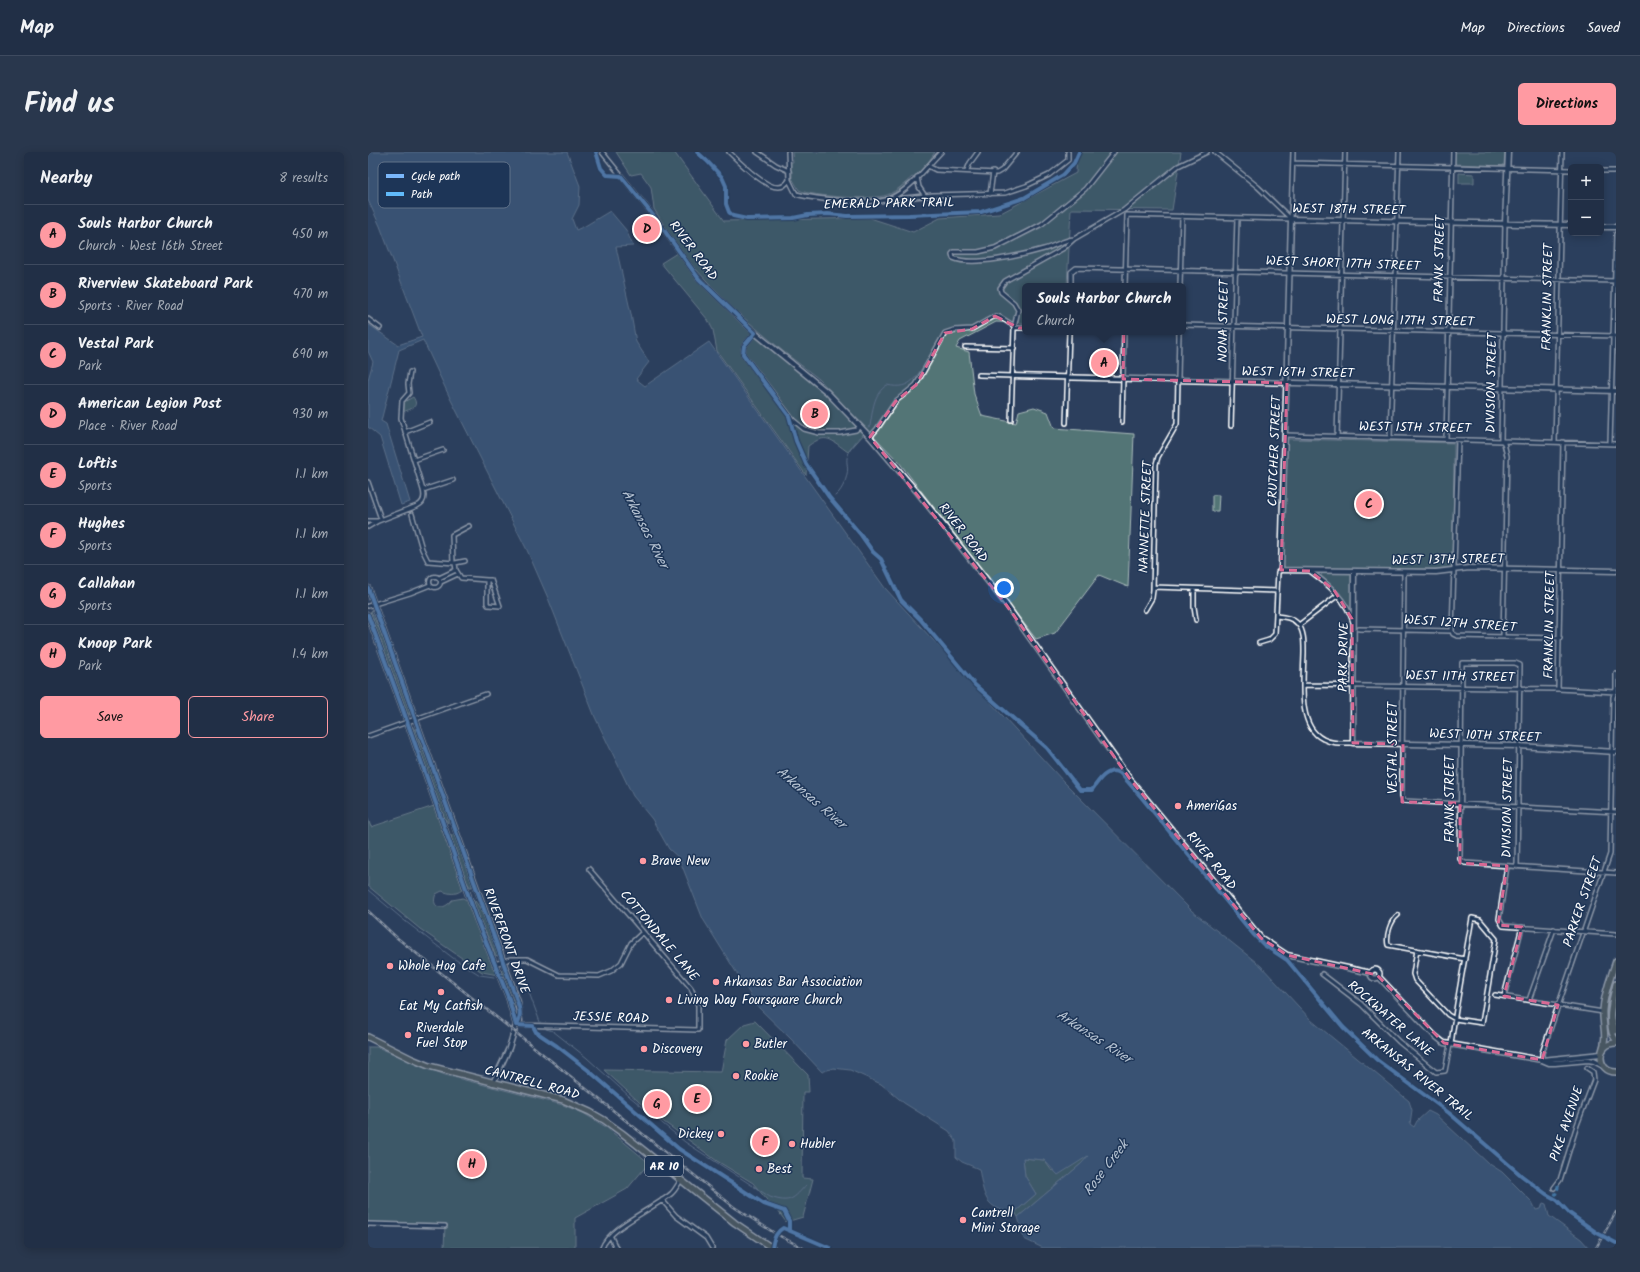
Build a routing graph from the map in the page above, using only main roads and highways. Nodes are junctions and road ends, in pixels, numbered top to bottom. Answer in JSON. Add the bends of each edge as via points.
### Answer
{"nodes":[{"id":1,"x":1616,"y":961,"type":"edge"},
{"id":2,"x":1616,"y":984,"type":"edge"},
{"id":3,"x":1611,"y":1015,"type":"junction"},
{"id":4,"x":1616,"y":1030,"type":"edge"},
{"id":5,"x":368,"y":1037,"type":"edge"},
{"id":6,"x":1616,"y":1040,"type":"edge"},
{"id":7,"x":1616,"y":1043,"type":"edge"},
{"id":8,"x":1601,"y":1052,"type":"junction"},
{"id":9,"x":1615,"y":1072,"type":"edge"},
{"id":10,"x":772,"y":1248,"type":"edge"}],
"edges":[{"from":1,"to":8,"type":"main road","via":[[1607,987],[1603,1012],[1606,1035]]},
{"from":2,"to":3,"type":"main road"},
{"from":3,"to":4,"type":"main road"},
{"from":3,"to":6,"type":"main road","via":[[1610,1029]]},
{"from":5,"to":10,"type":"main road","name":"CANTRELL ROAD","number":"AR 10","via":[[429,1066],[576,1105],[610,1123],[735,1223]]},
{"from":7,"to":8,"type":"main road","via":[[1608,1045]]},
{"from":8,"to":9,"type":"main road","via":[[1603,1066]]}]}
